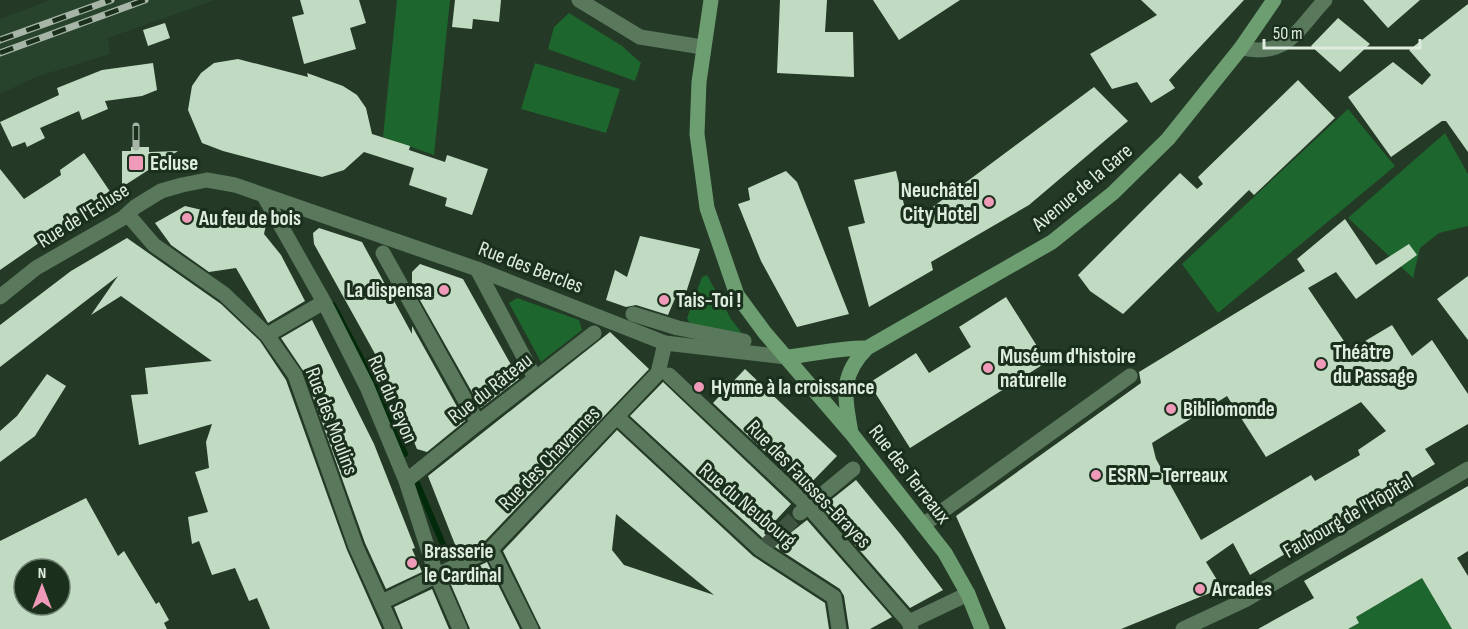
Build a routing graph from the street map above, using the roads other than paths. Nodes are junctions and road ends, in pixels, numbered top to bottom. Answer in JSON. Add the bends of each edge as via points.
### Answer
{"nodes":[{"id":1,"x":579,"y":0,"type":"edge"},
{"id":2,"x":711,"y":0,"type":"edge"},
{"id":3,"x":1274,"y":0,"type":"edge"},
{"id":4,"x":1325,"y":0,"type":"edge"},
{"id":5,"x":702,"y":47,"type":"junction"},
{"id":6,"x":1241,"y":48,"type":"junction"},
{"id":7,"x":264,"y":196,"type":"junction"},
{"id":8,"x":128,"y":215,"type":"junction"},
{"id":9,"x":383,"y":253,"type":"dead end"},
{"id":10,"x":477,"y":269,"type":"junction"},
{"id":11,"x":0,"y":297,"type":"edge"},
{"id":12,"x":324,"y":302,"type":"junction"},
{"id":13,"x":633,"y":314,"type":"dead end"},
{"id":14,"x":596,"y":329,"type":"dead end"},
{"id":15,"x":267,"y":336,"type":"junction"},
{"id":16,"x":744,"y":341,"type":"dead end"},
{"id":17,"x":665,"y":343,"type":"junction"},
{"id":18,"x":867,"y":348,"type":"junction"},
{"id":19,"x":786,"y":357,"type":"junction"},
{"id":20,"x":669,"y":375,"type":"dead end"},
{"id":21,"x":1130,"y":376,"type":"dead end"},
{"id":22,"x":535,"y":378,"type":"junction"},
{"id":23,"x":617,"y":417,"type":"junction"},
{"id":24,"x":478,"y":423,"type":"junction"},
{"id":25,"x":851,"y":433,"type":"junction"},
{"id":26,"x":853,"y":469,"type":"dead end"},
{"id":27,"x":1468,"y":469,"type":"edge"},
{"id":28,"x":406,"y":482,"type":"junction"},
{"id":29,"x":804,"y":510,"type":"junction"},
{"id":30,"x":923,"y":525,"type":"junction"},
{"id":31,"x":492,"y":549,"type":"junction"},
{"id":32,"x":436,"y":574,"type":"junction"},
{"id":33,"x":968,"y":594,"type":"junction"},
{"id":34,"x":382,"y":602,"type":"junction"},
{"id":35,"x":910,"y":626,"type":"edge"},
{"id":36,"x":393,"y":629,"type":"edge"},
{"id":37,"x":460,"y":629,"type":"edge"},
{"id":38,"x":531,"y":629,"type":"edge"},
{"id":39,"x":839,"y":629,"type":"edge"},
{"id":40,"x":982,"y":629,"type":"edge"},
{"id":41,"x":1183,"y":629,"type":"edge"}],
"edges":[{"from":1,"to":5,"type":"street","via":[[640,37]]},
{"from":2,"to":5,"type":"main road","name":"Rue des Terreaux"},
{"from":3,"to":6,"type":"main road","name":"Avenue de la Gare"},
{"from":4,"to":6,"type":"street","via":[[1282,47],[1270,51]]},
{"from":5,"to":19,"type":"main road","name":"Rue des Terreaux","via":[[698,134],[707,208],[738,295]]},
{"from":6,"to":18,"type":"main road","name":"Avenue de la Gare","via":[[1167,139],[1113,193],[1064,234]]},
{"from":7,"to":8,"type":"street","name":"Rue de l'Ecluse","via":[[207,180],[161,191]]},
{"from":7,"to":10,"type":"street","name":"Rue des Bercles"},
{"from":7,"to":12,"type":"street","name":"Rue du Seyon"},
{"from":8,"to":11,"type":"street","name":"Rue de l'Ecluse","via":[[36,268]]},
{"from":8,"to":15,"type":"street","name":"Rue des Moulins","via":[[154,245],[216,287]]},
{"from":9,"to":24,"type":"street","via":[[404,278]]},
{"from":10,"to":17,"type":"street","name":"Rue des Bercles"},
{"from":10,"to":22,"type":"street"},
{"from":12,"to":15,"type":"street"},
{"from":12,"to":28,"type":"street","name":"Rue du Seyon","via":[[367,387]]},
{"from":13,"to":16,"type":"street"},
{"from":14,"to":22,"type":"street","name":"Rue du Râteau"},
{"from":15,"to":34,"type":"street","name":"Rue des Moulins","via":[[295,375],[356,547]]},
{"from":17,"to":19,"type":"street","name":"Rue des Bercles"},
{"from":17,"to":23,"type":"street","name":"Rue des Chavannes","via":[[658,373]]},
{"from":18,"to":19,"type":"main road","name":"Avenue de la Gare","via":[[847,347]]},
{"from":18,"to":25,"type":"main road","name":"Avenue de la Gare","via":[[850,368],[846,380]]},
{"from":19,"to":25,"type":"main road","name":"Rue des Terreaux"},
{"from":20,"to":29,"type":"street","name":"Rue des Fausses-Brayes"},
{"from":21,"to":30,"type":"street"},
{"from":22,"to":24,"type":"street","name":"Rue du Râteau"},
{"from":23,"to":31,"type":"street","name":"Rue des Chavannes"},
{"from":23,"to":39,"type":"street","name":"Rue du Neubourg","via":[[763,547],[834,597]]},
{"from":24,"to":28,"type":"street","name":"Rue du Râteau"},
{"from":25,"to":30,"type":"main road","name":"Rue des Terreaux"},
{"from":26,"to":29,"type":"street"},
{"from":27,"to":41,"type":"street","name":"Faubourg de l'Hôpital","via":[[1245,600]]},
{"from":28,"to":32,"type":"street","name":"Rue du Seyon"},
{"from":29,"to":35,"type":"street","name":"Rue des Fausses-Brayes"},
{"from":30,"to":33,"type":"main road","name":"Rue des Terreaux","via":[[945,553]]},
{"from":31,"to":32,"type":"street","name":"Rue des Chavannes"},
{"from":31,"to":38,"type":"street"},
{"from":32,"to":34,"type":"street","name":"Rue des Chavannes"},
{"from":32,"to":37,"type":"street","name":"Rue du Seyon"},
{"from":33,"to":35,"type":"street"},
{"from":33,"to":40,"type":"main road","name":"Rue des Terreaux"},
{"from":34,"to":36,"type":"street","name":"Rue des Moulins"}]}
